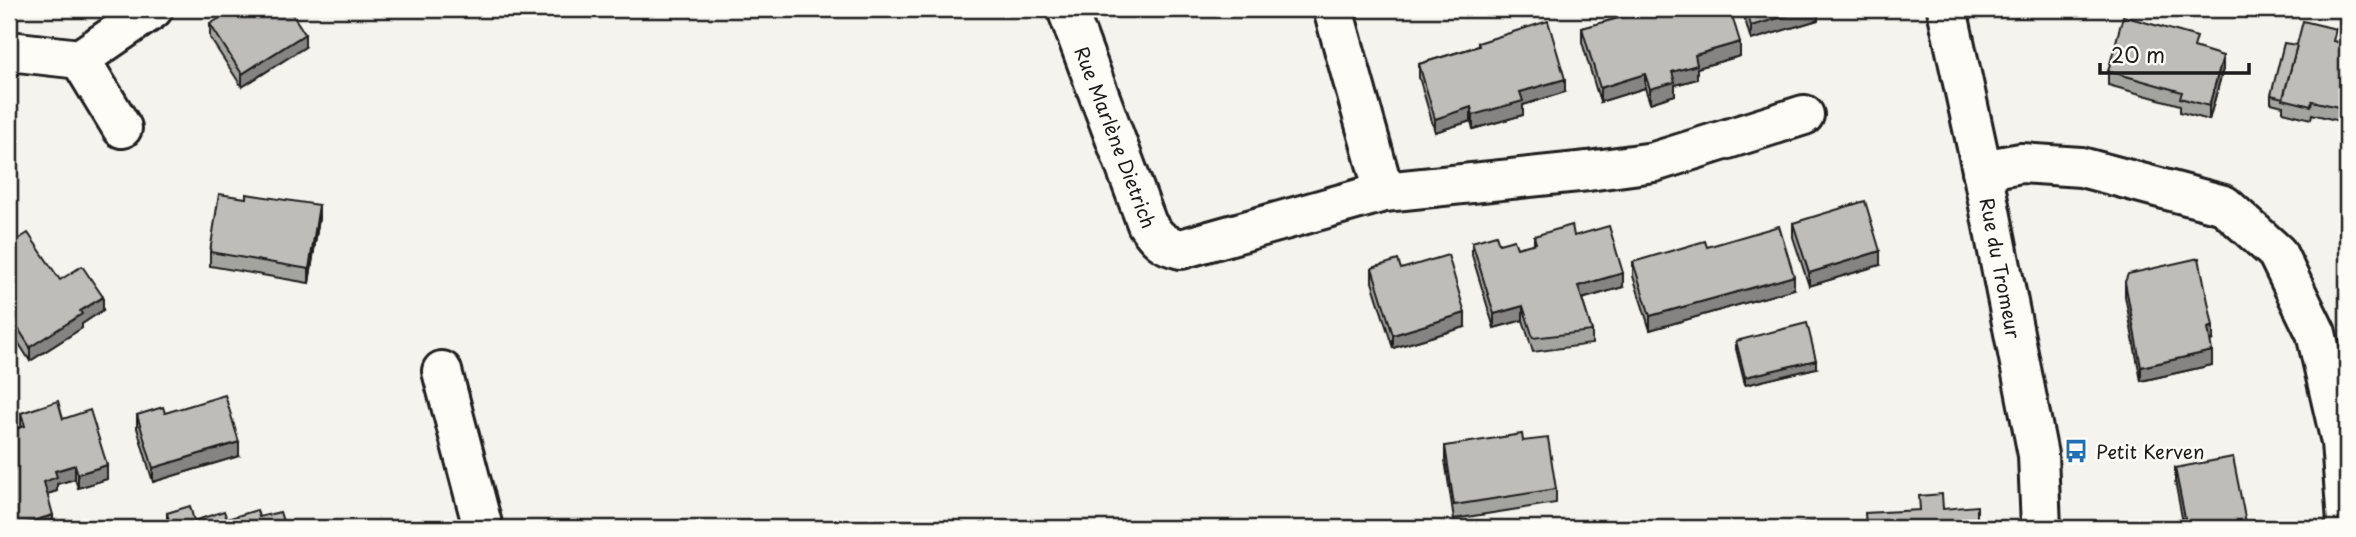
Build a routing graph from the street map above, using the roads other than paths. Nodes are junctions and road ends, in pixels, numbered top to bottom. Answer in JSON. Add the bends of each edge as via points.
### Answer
{"nodes":[{"id":1,"x":153,"y":9,"type":"edge"},
{"id":2,"x":1067,"y":9,"type":"edge"},
{"id":3,"x":1333,"y":9,"type":"edge"},
{"id":4,"x":1947,"y":9,"type":"edge"},
{"id":5,"x":9,"y":51,"type":"edge"},
{"id":6,"x":80,"y":59,"type":"junction"},
{"id":7,"x":1804,"y":115,"type":"dead end"},
{"id":8,"x":122,"y":128,"type":"dead end"},
{"id":9,"x":1982,"y":170,"type":"junction"},
{"id":10,"x":1384,"y":192,"type":"junction"},
{"id":11,"x":442,"y":371,"type":"dead end"},
{"id":12,"x":483,"y":528,"type":"edge"},
{"id":13,"x":2041,"y":528,"type":"edge"},
{"id":14,"x":2345,"y":528,"type":"edge"}],
"edges":[{"from":1,"to":6,"type":"street"},
{"from":2,"to":10,"type":"street","name":"Rue Marlène Dietrich","via":[[1147,224],[1165,245],[1181,249]]},
{"from":3,"to":10,"type":"street"},
{"from":4,"to":9,"type":"street","name":"Rue du Tromeur"},
{"from":5,"to":6,"type":"street"},
{"from":6,"to":8,"type":"street"},
{"from":7,"to":10,"type":"street","name":"Rue Marlène Dietrich","via":[[1654,162]]},
{"from":9,"to":13,"type":"street","name":"Rue du Tromeur","via":[[2038,455]]},
{"from":9,"to":14,"type":"street","via":[[2021,163],[2081,167],[2224,205],[2277,253],[2316,333],[2341,442]]},
{"from":11,"to":12,"type":"street"}]}
